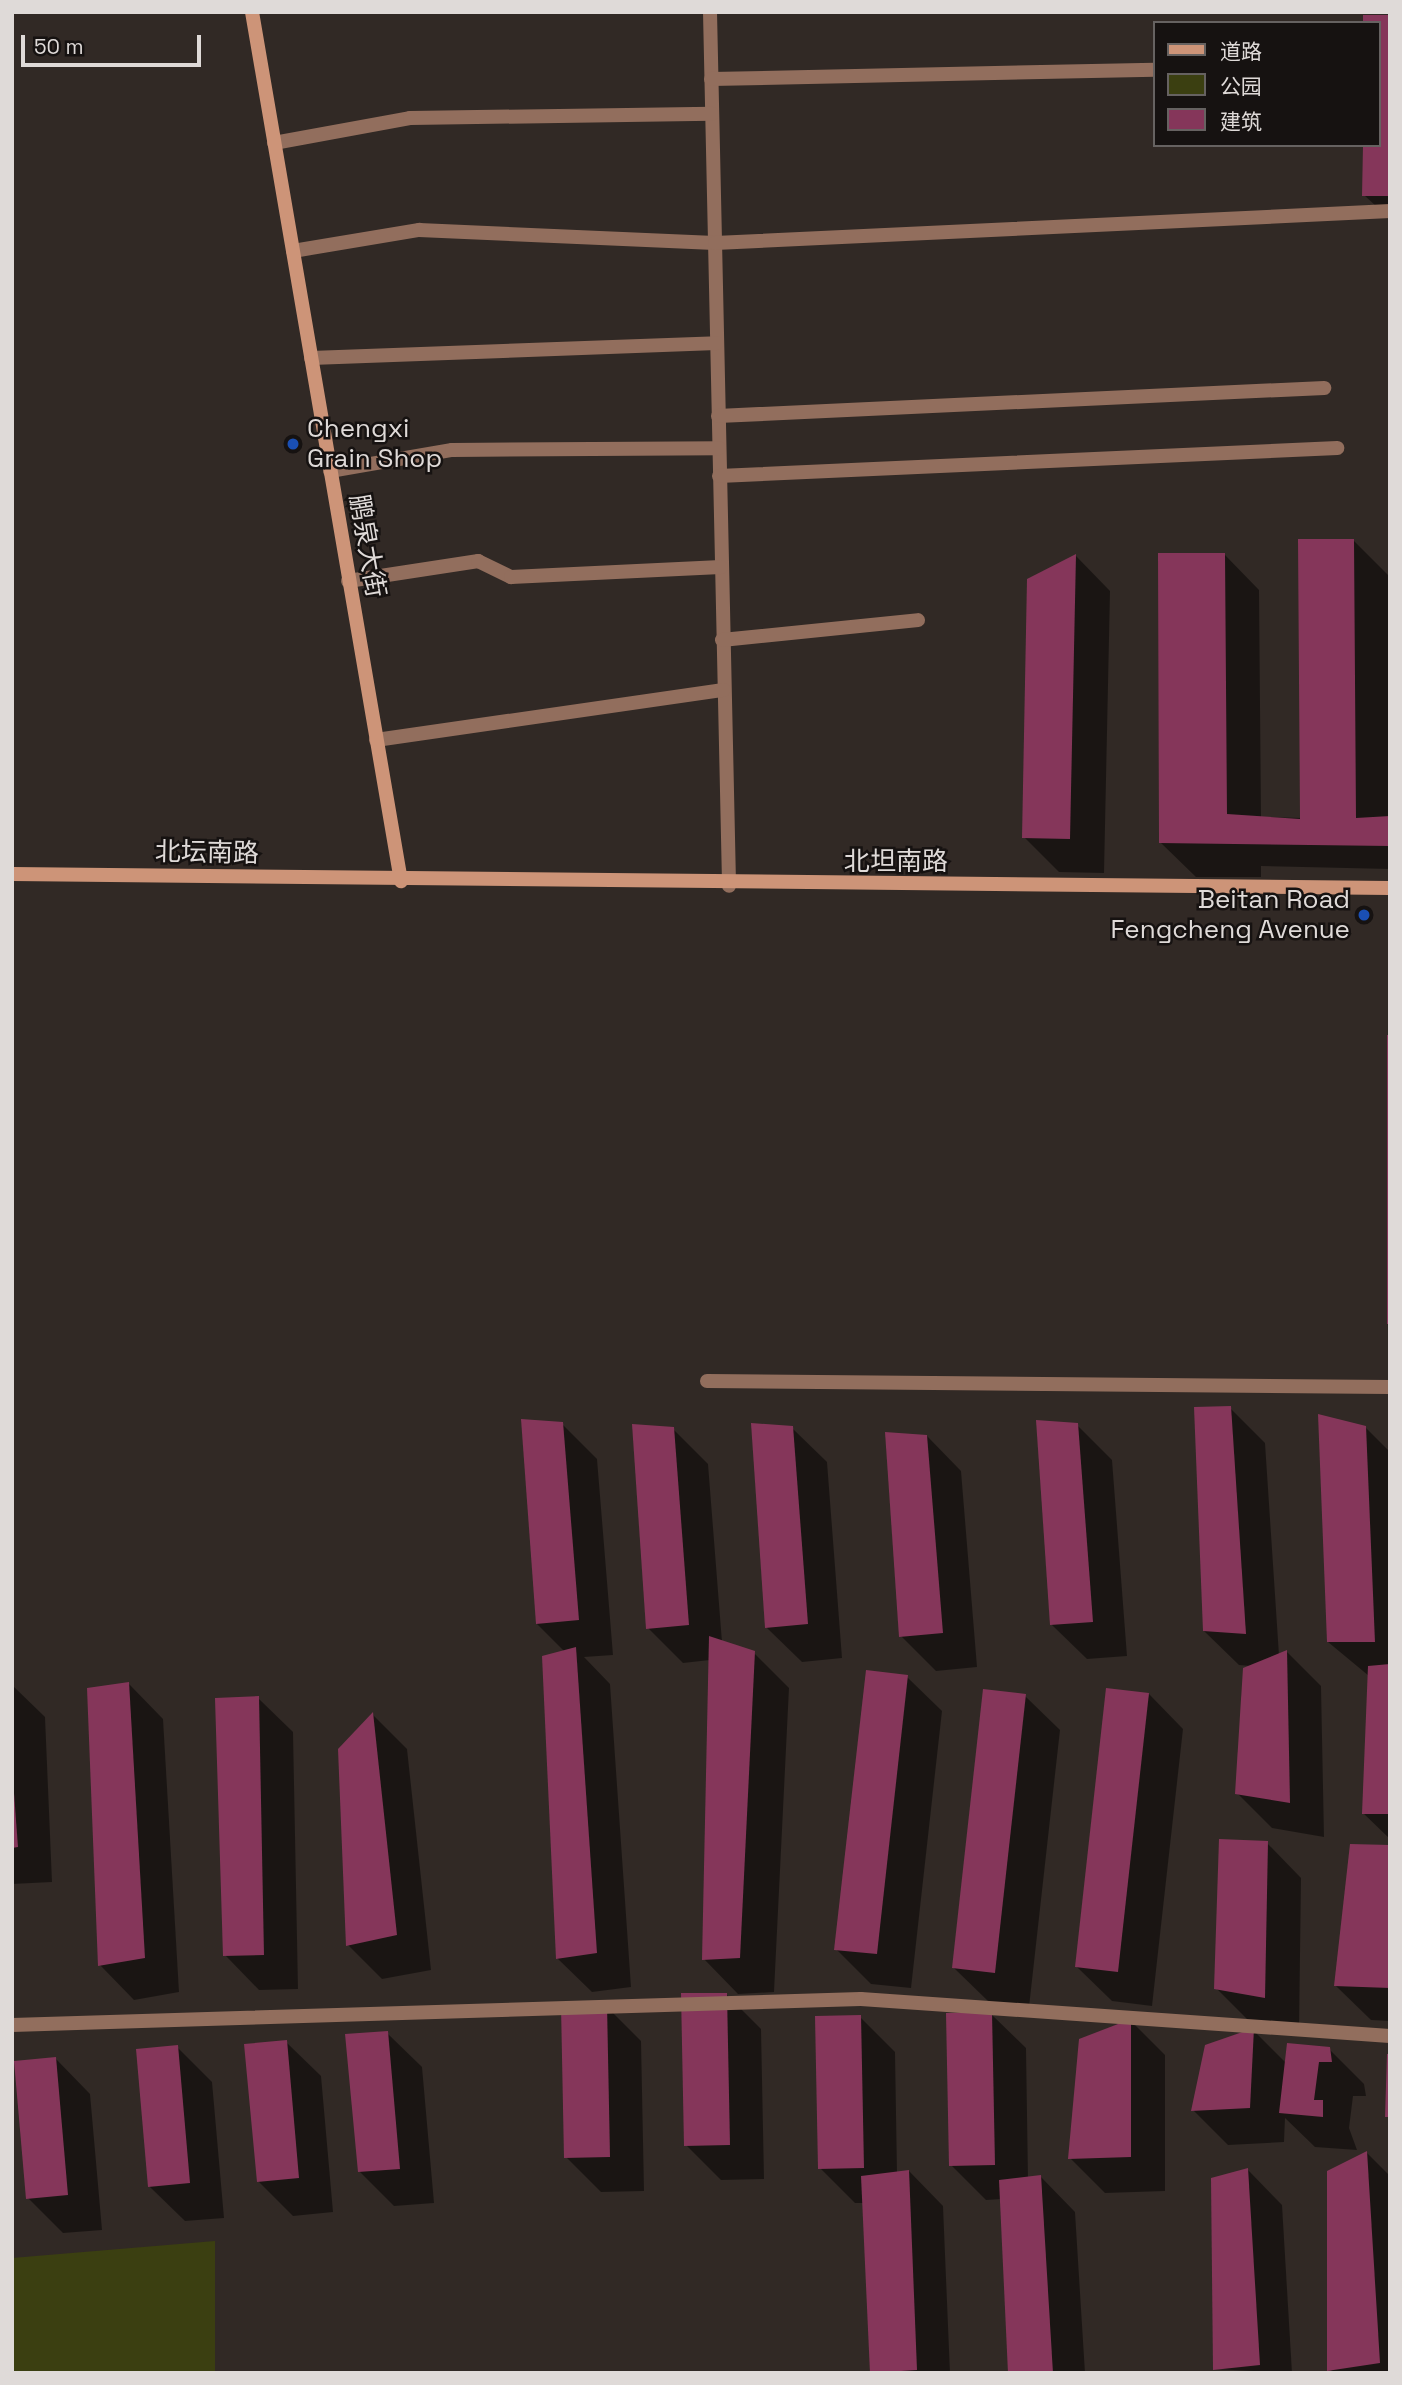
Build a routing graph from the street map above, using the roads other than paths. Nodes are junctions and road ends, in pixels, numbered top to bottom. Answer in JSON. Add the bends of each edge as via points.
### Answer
{"nodes":[{"id":1,"x":252,"y":12,"type":"edge"},
{"id":2,"x":710,"y":12,"type":"edge"},
{"id":3,"x":1154,"y":70,"type":"edge"},
{"id":4,"x":711,"y":79,"type":"junction"},
{"id":5,"x":712,"y":114,"type":"junction"},
{"id":6,"x":274,"y":143,"type":"junction"},
{"id":7,"x":1390,"y":211,"type":"edge"},
{"id":8,"x":715,"y":243,"type":"junction"},
{"id":9,"x":293,"y":251,"type":"junction"},
{"id":10,"x":717,"y":343,"type":"junction"},
{"id":11,"x":311,"y":358,"type":"junction"},
{"id":12,"x":1324,"y":388,"type":"dead end"},
{"id":13,"x":718,"y":416,"type":"junction"},
{"id":14,"x":719,"y":448,"type":"junction"},
{"id":15,"x":1337,"y":448,"type":"dead end"},
{"id":16,"x":330,"y":471,"type":"junction"},
{"id":17,"x":719,"y":476,"type":"junction"},
{"id":18,"x":721,"y":566,"type":"junction"},
{"id":19,"x":348,"y":580,"type":"junction"},
{"id":20,"x":918,"y":620,"type":"dead end"},
{"id":21,"x":722,"y":640,"type":"junction"},
{"id":22,"x":723,"y":690,"type":"junction"},
{"id":23,"x":376,"y":740,"type":"junction"},
{"id":24,"x":12,"y":874,"type":"edge"},
{"id":25,"x":401,"y":881,"type":"junction"},
{"id":26,"x":729,"y":886,"type":"junction"},
{"id":27,"x":1390,"y":888,"type":"edge"},
{"id":28,"x":707,"y":1381,"type":"dead end"},
{"id":29,"x":1390,"y":1387,"type":"edge"},
{"id":30,"x":12,"y":2025,"type":"edge"},
{"id":31,"x":1390,"y":2036,"type":"edge"}],
"edges":[{"from":1,"to":6,"type":"main road","name":"鹏泉大街"},
{"from":2,"to":4,"type":"street"},
{"from":3,"to":4,"type":"street"},
{"from":4,"to":5,"type":"street"},
{"from":5,"to":6,"type":"street","via":[[410,118]]},
{"from":5,"to":8,"type":"street"},
{"from":6,"to":9,"type":"main road","name":"鹏泉大街"},
{"from":7,"to":8,"type":"street"},
{"from":8,"to":9,"type":"street","via":[[419,230]]},
{"from":8,"to":10,"type":"street"},
{"from":9,"to":11,"type":"main road","name":"鹏泉大街"},
{"from":10,"to":11,"type":"street"},
{"from":10,"to":13,"type":"street"},
{"from":11,"to":16,"type":"main road","name":"鹏泉大街"},
{"from":12,"to":13,"type":"street"},
{"from":13,"to":14,"type":"street"},
{"from":14,"to":16,"type":"street","via":[[452,450]]},
{"from":14,"to":17,"type":"street"},
{"from":15,"to":17,"type":"street"},
{"from":16,"to":19,"type":"main road","name":"鹏泉大街"},
{"from":17,"to":18,"type":"street"},
{"from":18,"to":19,"type":"street","via":[[511,577],[478,561]]},
{"from":18,"to":21,"type":"street"},
{"from":19,"to":23,"type":"main road","name":"鹏泉大街"},
{"from":20,"to":21,"type":"street"},
{"from":21,"to":22,"type":"street"},
{"from":22,"to":23,"type":"street"},
{"from":22,"to":26,"type":"street"},
{"from":23,"to":25,"type":"main road","name":"鹏泉大街"},
{"from":24,"to":25,"type":"main road","name":"北坛南路"},
{"from":25,"to":26,"type":"main road","name":"北坦南路"},
{"from":26,"to":27,"type":"main road","name":"北坦南路"},
{"from":28,"to":29,"type":"street"},
{"from":30,"to":31,"type":"street","via":[[860,1999]]}]}
